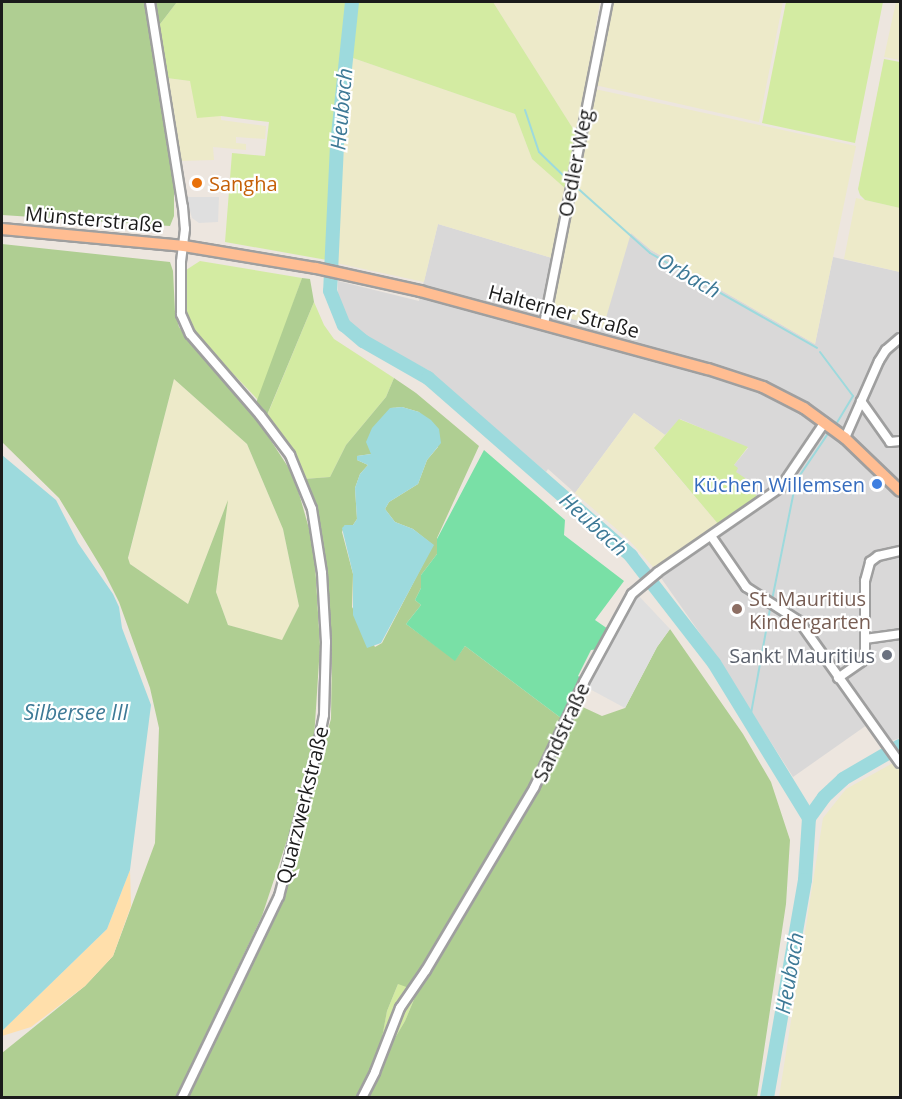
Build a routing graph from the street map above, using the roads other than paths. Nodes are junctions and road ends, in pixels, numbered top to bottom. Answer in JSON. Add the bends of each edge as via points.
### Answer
{"nodes":[{"id":1,"x":150,"y":2,"type":"edge"},
{"id":2,"x":608,"y":2,"type":"edge"},
{"id":3,"x":2,"y":229,"type":"edge"},
{"id":4,"x":184,"y":246,"type":"junction"},
{"id":5,"x":544,"y":324,"type":"junction"},
{"id":6,"x":900,"y":338,"type":"edge"},
{"id":7,"x":861,"y":401,"type":"junction"},
{"id":8,"x":834,"y":429,"type":"junction"},
{"id":9,"x":900,"y":441,"type":"edge"},
{"id":10,"x":900,"y":491,"type":"edge"},
{"id":11,"x":711,"y":536,"type":"junction"},
{"id":12,"x":900,"y":551,"type":"edge"},
{"id":13,"x":900,"y":634,"type":"edge"},
{"id":14,"x":866,"y":639,"type":"junction"},
{"id":15,"x":838,"y":678,"type":"junction"},
{"id":16,"x":898,"y":759,"type":"edge"},
{"id":17,"x":182,"y":1098,"type":"edge"},
{"id":18,"x":362,"y":1098,"type":"edge"}],
"edges":[{"from":1,"to":4,"type":"street","name":"Quarzwerkstraße","via":[[183,207]]},
{"from":2,"to":5,"type":"street","name":"Oedler Weg"},
{"from":3,"to":4,"type":"main road","name":"Münsterstraße"},
{"from":4,"to":5,"type":"main road","name":"Halterner Straße","via":[[351,275]]},
{"from":4,"to":17,"type":"street","name":"Quarzwerkstraße","via":[[181,314],[190,334],[290,455],[312,509],[322,573],[326,642],[324,715],[279,897]]},
{"from":5,"to":8,"type":"main road","name":"Halterner Straße","via":[[731,376],[792,400]]},
{"from":6,"to":7,"type":"street","name":"Sandstraße","via":[[879,361]]},
{"from":7,"to":8,"type":"street","name":"Sandstraße"},
{"from":7,"to":9,"type":"street","via":[[890,442]]},
{"from":8,"to":10,"type":"main road","name":"Halterner Straße"},
{"from":8,"to":11,"type":"street","name":"Sandstraße","via":[[781,487]]},
{"from":11,"to":15,"type":"street","via":[[746,587],[799,621]]},
{"from":11,"to":18,"type":"street","name":"Sandstraße","via":[[632,594],[584,682],[534,788],[400,1008]]},
{"from":12,"to":14,"type":"street","via":[[870,562],[865,581]]},
{"from":13,"to":14,"type":"street"},
{"from":14,"to":15,"type":"street","via":[[862,662]]},
{"from":15,"to":16,"type":"street"}]}
